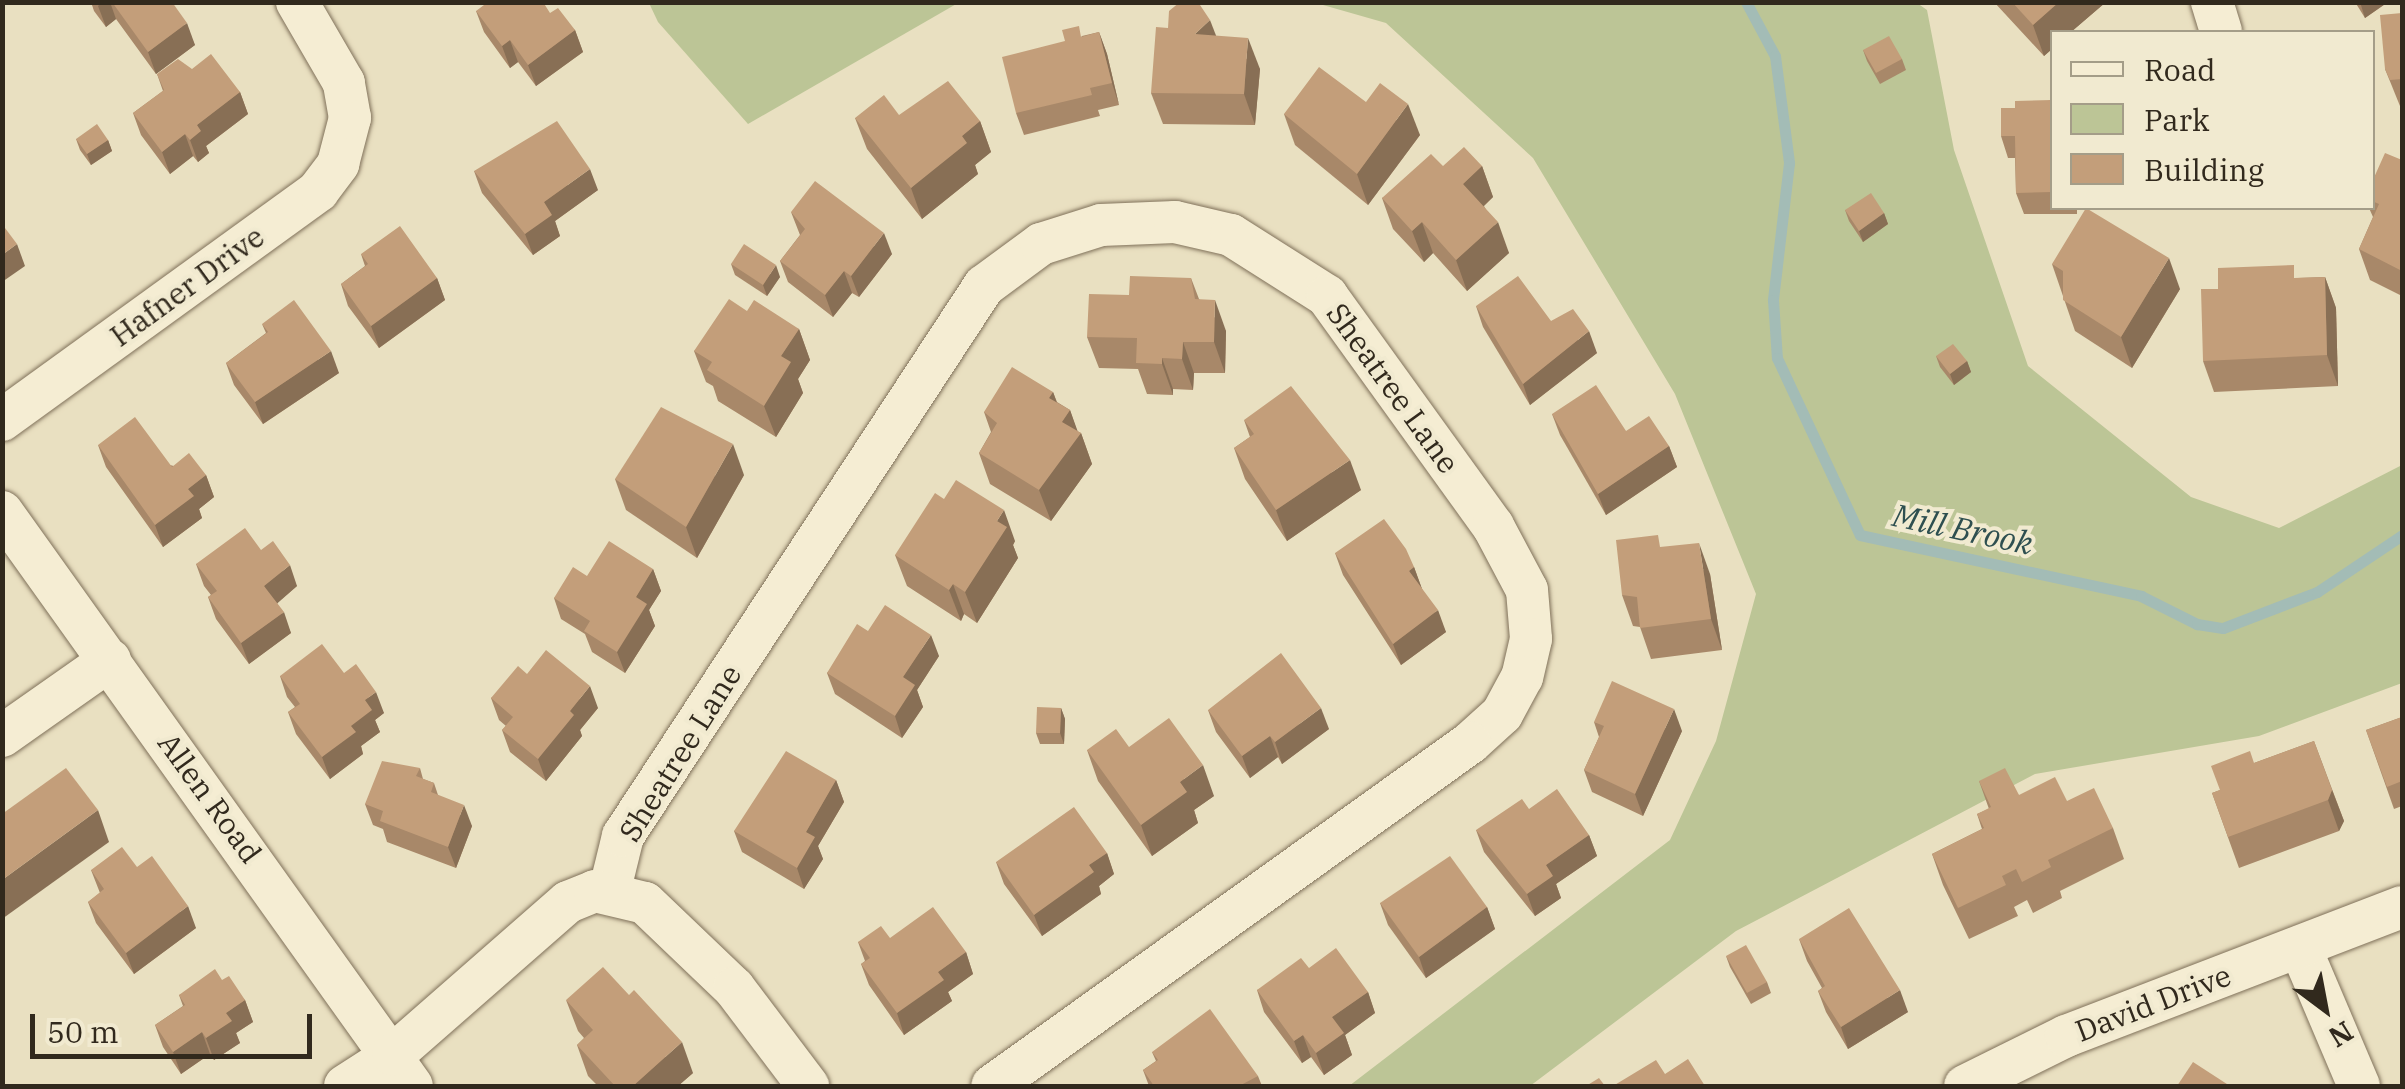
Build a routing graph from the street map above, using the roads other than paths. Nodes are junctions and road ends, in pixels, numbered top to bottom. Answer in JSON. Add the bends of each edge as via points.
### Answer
{"nodes":[{"id":1,"x":297,"y":2,"type":"edge"},
{"id":2,"x":2212,"y":2,"type":"edge"},
{"id":3,"x":2221,"y":30,"type":"edge"},
{"id":4,"x":2,"y":420,"type":"edge"},
{"id":5,"x":2,"y":512,"type":"edge"},
{"id":6,"x":110,"y":660,"type":"junction"},
{"id":7,"x":2,"y":736,"type":"edge"},
{"id":8,"x":610,"y":893,"type":"junction"},
{"id":9,"x":2402,"y":908,"type":"edge"},
{"id":10,"x":2300,"y":947,"type":"junction"},
{"id":11,"x":402,"y":1071,"type":"edge"},
{"id":12,"x":346,"y":1086,"type":"edge"},
{"id":13,"x":808,"y":1086,"type":"edge"},
{"id":14,"x":992,"y":1086,"type":"edge"},
{"id":15,"x":1964,"y":1086,"type":"edge"},
{"id":16,"x":2360,"y":1086,"type":"edge"}],
"edges":[{"from":1,"to":4,"type":"street","name":"Hafner Drive","via":[[344,84],[347,134],[338,164],[318,191]]},
{"from":2,"to":3,"type":"street"},
{"from":5,"to":6,"type":"street","name":"Allen Road"},
{"from":6,"to":7,"type":"street"},
{"from":6,"to":11,"type":"street","name":"Allen Road"},
{"from":8,"to":11,"type":"street","via":[[568,902]]},
{"from":8,"to":13,"type":"street","via":[[645,903],[721,976]]},
{"from":8,"to":14,"type":"street","name":"Sheatree Lane","via":[[622,836],[984,286],[1040,244],[1101,224],[1175,222],[1230,235],[1327,296],[1493,526],[1527,590],[1531,639],[1522,677],[1502,714],[1470,742]]},
{"from":9,"to":10,"type":"street","name":"David Drive"},
{"from":10,"to":15,"type":"street","name":"David Drive","via":[[2066,1036]]},
{"from":10,"to":16,"type":"street"},
{"from":11,"to":12,"type":"street"}]}
